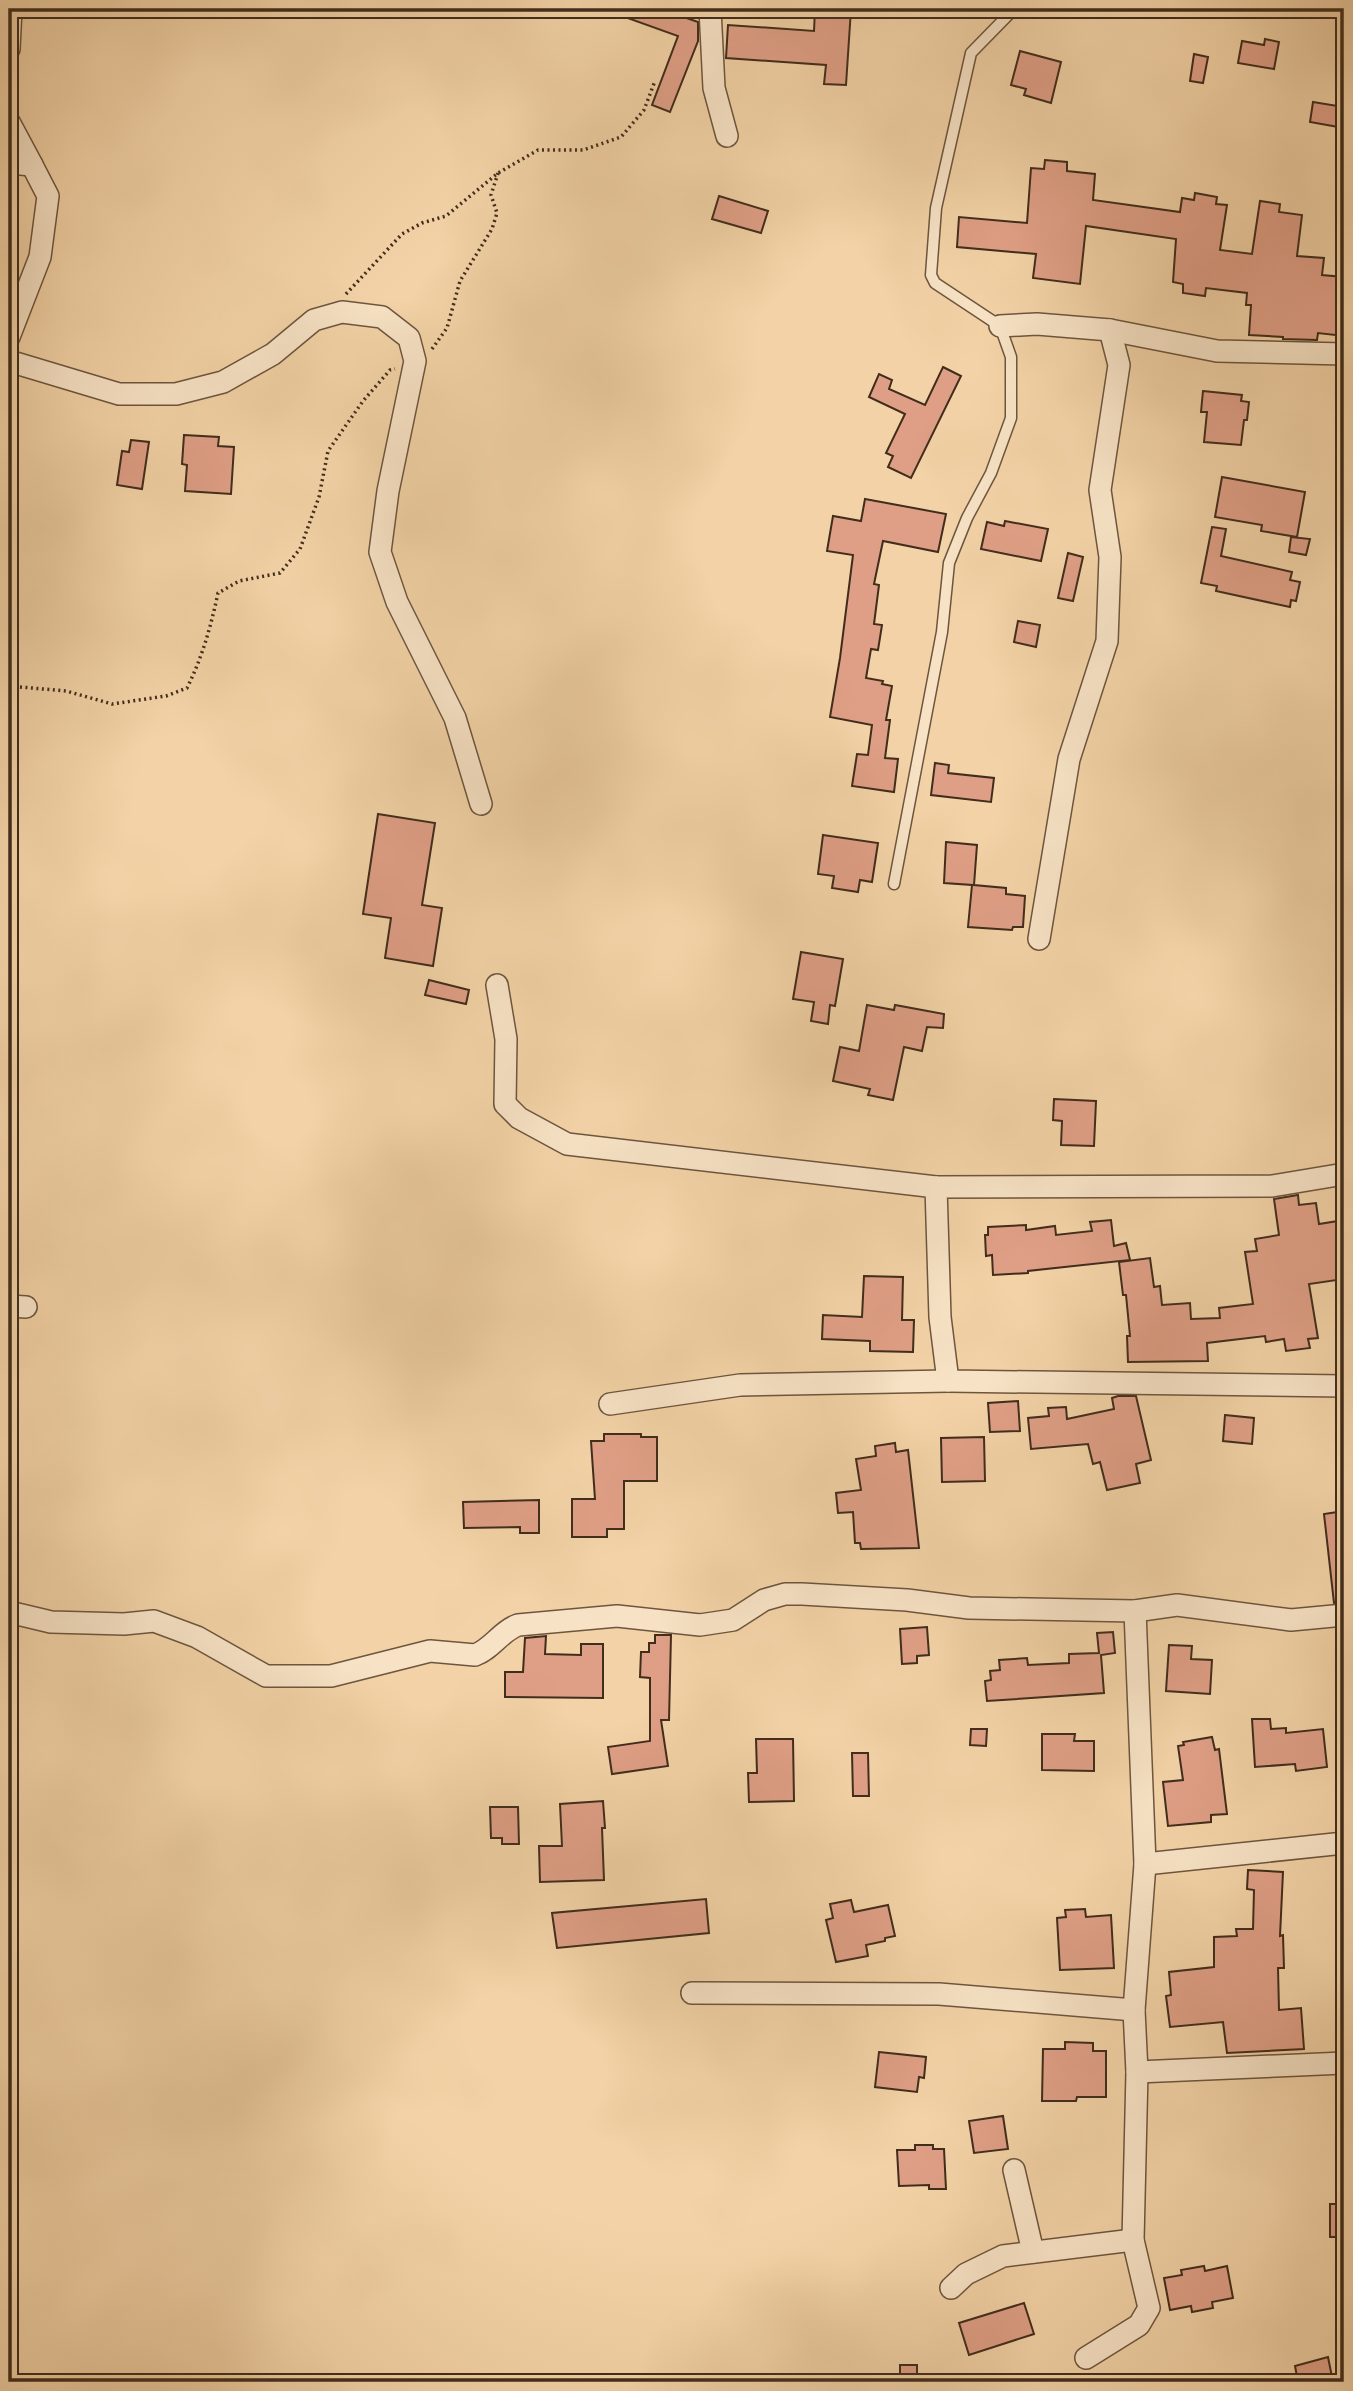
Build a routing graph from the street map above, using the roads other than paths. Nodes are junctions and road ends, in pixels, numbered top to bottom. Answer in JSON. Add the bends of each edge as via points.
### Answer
{"nodes":[{"id":1,"x":11,"y":9,"type":"edge"},
{"id":2,"x":710,"y":9,"type":"edge"},
{"id":3,"x":1014,"y":9,"type":"edge"},
{"id":4,"x":9,"y":49,"type":"edge"},
{"id":5,"x":9,"y":122,"type":"edge"},
{"id":6,"x":727,"y":136,"type":"dead end"},
{"id":7,"x":9,"y":163,"type":"edge"},
{"id":8,"x":32,"y":165,"type":"junction"},
{"id":9,"x":1000,"y":326,"type":"junction"},
{"id":10,"x":1110,"y":330,"type":"junction"},
{"id":11,"x":9,"y":337,"type":"edge"},
{"id":12,"x":1344,"y":354,"type":"edge"},
{"id":13,"x":9,"y":361,"type":"edge"},
{"id":14,"x":481,"y":804,"type":"dead end"},
{"id":15,"x":894,"y":884,"type":"dead end"},
{"id":16,"x":1039,"y":939,"type":"dead end"},
{"id":17,"x":497,"y":985,"type":"dead end"},
{"id":18,"x":1344,"y":1174,"type":"edge"},
{"id":19,"x":936,"y":1187,"type":"junction"},
{"id":20,"x":948,"y":1381,"type":"junction"},
{"id":21,"x":1344,"y":1386,"type":"edge"},
{"id":22,"x":610,"y":1404,"type":"dead end"},
{"id":23,"x":1135,"y":1611,"type":"junction"},
{"id":24,"x":9,"y":1612,"type":"edge"},
{"id":25,"x":1344,"y":1615,"type":"edge"},
{"id":26,"x":1344,"y":1843,"type":"edge"},
{"id":27,"x":1145,"y":1864,"type":"junction"},
{"id":28,"x":692,"y":1993,"type":"dead end"},
{"id":29,"x":1134,"y":2010,"type":"junction"},
{"id":30,"x":1344,"y":2063,"type":"edge"},
{"id":31,"x":1138,"y":2072,"type":"junction"},
{"id":32,"x":1014,"y":2170,"type":"dead end"},
{"id":33,"x":1133,"y":2240,"type":"junction"},
{"id":34,"x":1033,"y":2252,"type":"junction"},
{"id":35,"x":951,"y":2288,"type":"dead end"},
{"id":36,"x":1086,"y":2358,"type":"dead end"}],
"edges":[{"from":1,"to":4,"type":"street"},
{"from":2,"to":6,"type":"street","via":[[714,88]]},
{"from":3,"to":9,"type":"lane","via":[[971,53],[936,208],[931,275],[935,284]]},
{"from":5,"to":8,"type":"street"},
{"from":7,"to":8,"type":"street"},
{"from":8,"to":11,"type":"street","via":[[48,196],[40,257]]},
{"from":9,"to":10,"type":"street"},
{"from":9,"to":15,"type":"lane","via":[[1011,357],[1011,418],[949,563],[942,632]]},
{"from":10,"to":12,"type":"street","via":[[1217,351]]},
{"from":10,"to":16,"type":"street","via":[[1119,365],[1100,490],[1110,557],[1107,641],[1069,759]]},
{"from":13,"to":14,"type":"street","via":[[120,394],[176,394],[223,382],[273,354],[314,320],[342,312],[382,317],[409,338],[415,361],[387,491],[380,552],[397,602],[455,718]]},
{"from":17,"to":19,"type":"street","via":[[506,1039],[505,1104],[519,1118],[567,1144]]},
{"from":18,"to":19,"type":"street","via":[[1272,1186]]},
{"from":19,"to":20,"type":"street","via":[[940,1317]]},
{"from":20,"to":21,"type":"street"},
{"from":20,"to":22,"type":"street","via":[[740,1385]]},
{"from":23,"to":24,"type":"street","via":[[969,1608],[785,1594],[764,1600],[733,1620],[700,1625],[617,1616],[530,1623],[510,1628],[475,1656],[430,1651],[331,1676],[284,1677],[256,1672],[197,1637],[153,1620],[51,1622]]},
{"from":23,"to":25,"type":"street","via":[[1177,1605],[1290,1620]]},
{"from":23,"to":27,"type":"street"},
{"from":26,"to":27,"type":"street"},
{"from":27,"to":29,"type":"street"},
{"from":28,"to":29,"type":"street","via":[[939,1994]]},
{"from":29,"to":31,"type":"street"},
{"from":30,"to":31,"type":"street"},
{"from":31,"to":33,"type":"street"},
{"from":32,"to":34,"type":"street"},
{"from":33,"to":34,"type":"street"},
{"from":33,"to":36,"type":"street","via":[[1149,2308],[1146,2316]]},
{"from":34,"to":35,"type":"street","via":[[1003,2256],[966,2274]]}]}
